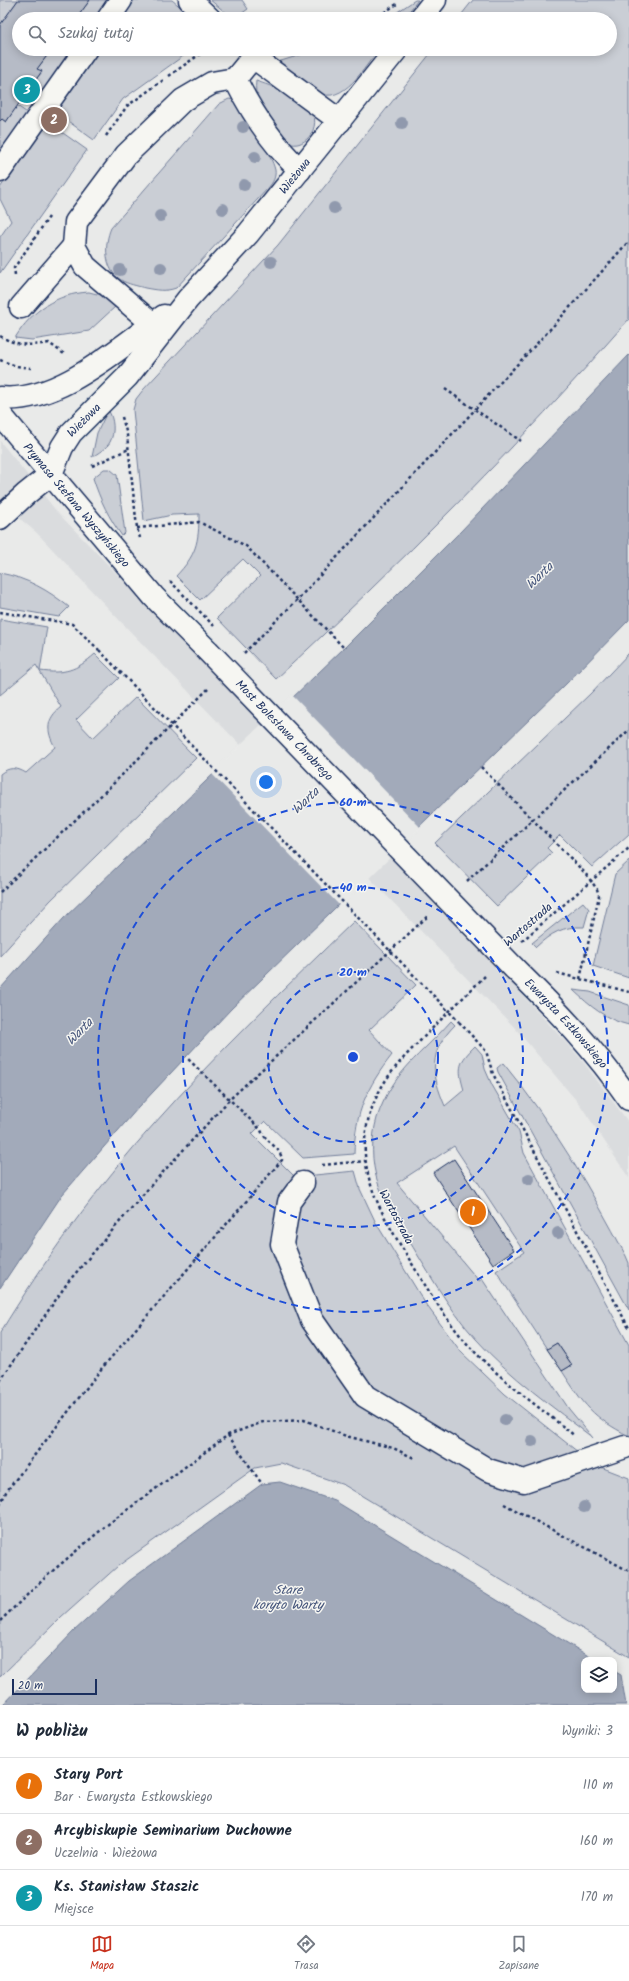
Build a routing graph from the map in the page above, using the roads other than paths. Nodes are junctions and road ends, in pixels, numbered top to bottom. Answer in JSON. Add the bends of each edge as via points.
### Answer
{"nodes":[{"id":1,"x":121,"y":0,"type":"edge"},
{"id":2,"x":190,"y":0,"type":"edge"},
{"id":3,"x":435,"y":0,"type":"edge"},
{"id":4,"x":113,"y":12,"type":"edge"},
{"id":5,"x":203,"y":12,"type":"edge"},
{"id":6,"x":426,"y":12,"type":"edge"},
{"id":7,"x":81,"y":56,"type":"edge"},
{"id":8,"x":246,"y":56,"type":"edge"},
{"id":9,"x":252,"y":56,"type":"edge"},
{"id":10,"x":391,"y":56,"type":"edge"},
{"id":11,"x":235,"y":79,"type":"junction"},
{"id":12,"x":340,"y":121,"type":"junction"},
{"id":13,"x":300,"y":170,"type":"junction"},
{"id":14,"x":0,"y":171,"type":"edge"},
{"id":15,"x":74,"y":246,"type":"junction"},
{"id":16,"x":188,"y":298,"type":"junction"},
{"id":17,"x":21,"y":307,"type":"dead end"},
{"id":18,"x":152,"y":324,"type":"junction"},
{"id":19,"x":0,"y":398,"type":"edge"},
{"id":20,"x":0,"y":414,"type":"edge"},
{"id":21,"x":51,"y":474,"type":"junction"},
{"id":22,"x":0,"y":518,"type":"edge"},
{"id":23,"x":154,"y":597,"type":"joint"},
{"id":24,"x":514,"y":968,"type":"joint"},
{"id":25,"x":620,"y":1070,"type":"edge"},
{"id":26,"x":629,"y":1099,"type":"edge"},
{"id":27,"x":303,"y":1183,"type":"dead end"},
{"id":28,"x":625,"y":1447,"type":"dead end"}],
"edges":[{"from":1,"to":4,"type":"street"},
{"from":2,"to":5,"type":"street"},
{"from":3,"to":6,"type":"street"},
{"from":7,"to":14,"type":"street"},
{"from":8,"to":11,"type":"street"},
{"from":9,"to":12,"type":"street"},
{"from":10,"to":12,"type":"street","name":"Wieżowa"},
{"from":11,"to":13,"type":"street","via":[[262,127],[281,152]]},
{"from":11,"to":15,"type":"street","via":[[212,83],[183,100],[126,155],[76,222]]},
{"from":12,"to":13,"type":"street","name":"Wieżowa"},
{"from":13,"to":16,"type":"street","name":"Wieżowa","via":[[248,234]]},
{"from":15,"to":17,"type":"street"},
{"from":15,"to":18,"type":"street","via":[[85,266]]},
{"from":16,"to":18,"type":"street","name":"Wieżowa"},
{"from":16,"to":21,"type":"street","name":"Wieżowa","via":[[127,376],[71,433]]},
{"from":18,"to":19,"type":"street","name":"Wieżowa","via":[[84,373],[53,388],[26,397]]},
{"from":20,"to":21,"type":"street","name":"Prymasa Stefana Wyszyńskiego"},
{"from":21,"to":22,"type":"street"},
{"from":21,"to":23,"type":"street","name":"Prymasa Stefana Wyszyńskiego"},
{"from":23,"to":24,"type":"street","name":"Most Bolesława Chrobrego","bridge":true},
{"from":24,"to":25,"type":"street","name":"Ewarysta Estkowskiego","via":[[575,1030]]},
{"from":25,"to":26,"type":"street","name":"Ewarysta Estkowskiego"},
{"from":27,"to":28,"type":"street","via":[[289,1202],[282,1244],[312,1320],[365,1396],[488,1470],[524,1481]]}]}
